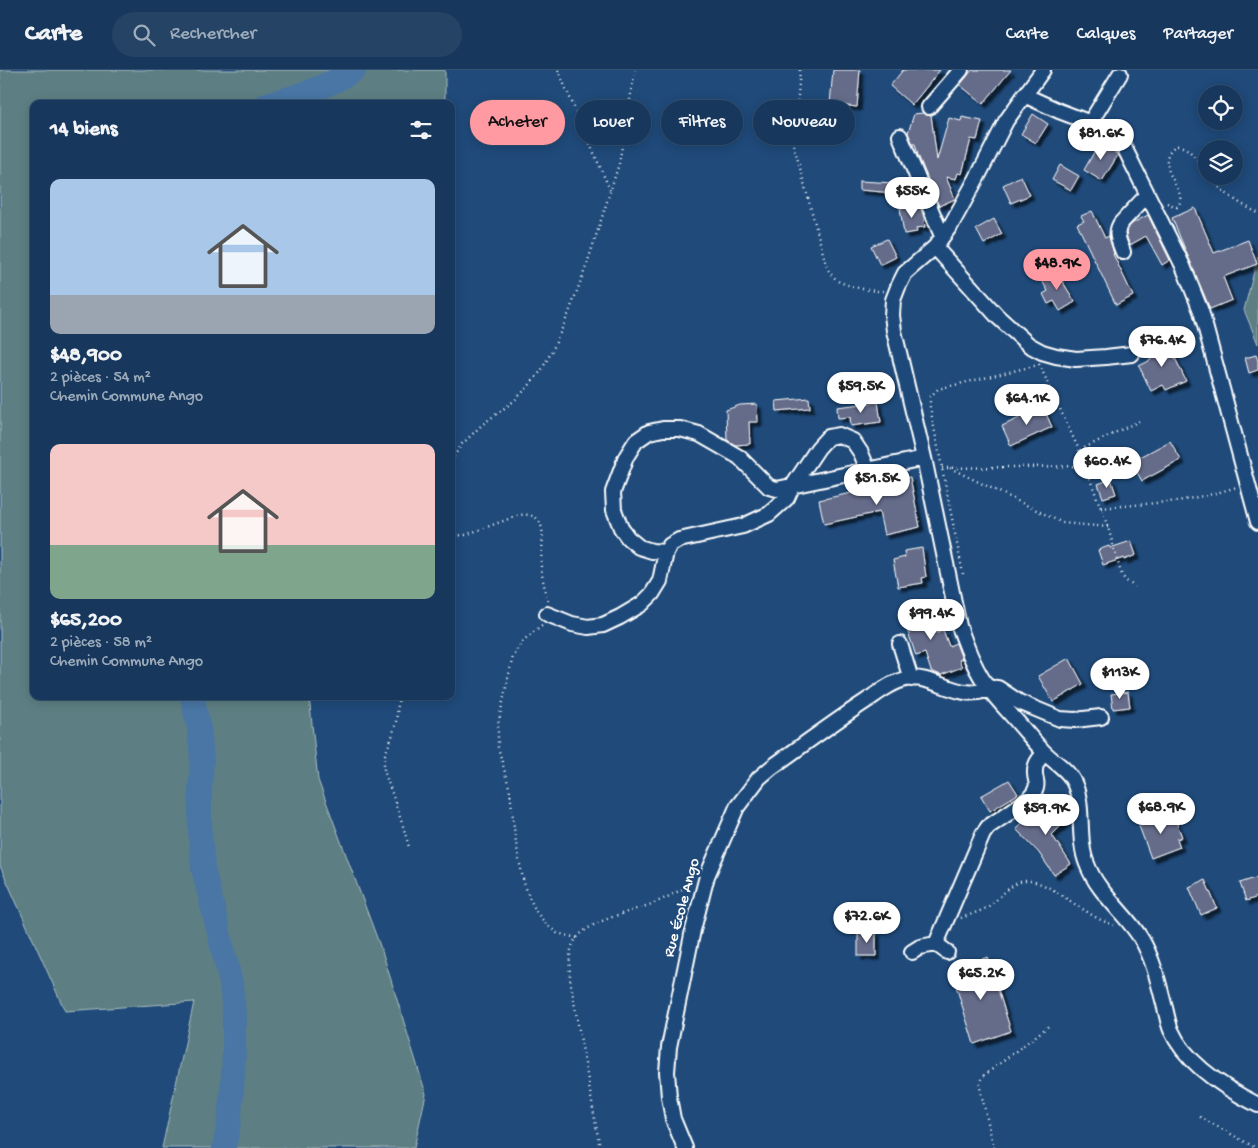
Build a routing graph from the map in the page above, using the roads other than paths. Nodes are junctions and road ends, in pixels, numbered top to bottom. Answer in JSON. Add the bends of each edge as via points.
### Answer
{"nodes":[{"id":1,"x":961,"y":70,"type":"edge"},
{"id":2,"x":1042,"y":70,"type":"edge"},
{"id":3,"x":1120,"y":74,"type":"dead end"},
{"id":4,"x":1024,"y":95,"type":"junction"},
{"id":5,"x":929,"y":107,"type":"dead end"},
{"id":6,"x":1090,"y":123,"type":"junction"},
{"id":7,"x":900,"y":136,"type":"dead end"},
{"id":8,"x":1147,"y":195,"type":"junction"},
{"id":9,"x":938,"y":241,"type":"junction"},
{"id":10,"x":1123,"y":252,"type":"dead end"},
{"id":11,"x":1132,"y":354,"type":"dead end"},
{"id":12,"x":924,"y":458,"type":"junction"},
{"id":13,"x":868,"y":470,"type":"junction"},
{"id":14,"x":792,"y":487,"type":"junction"},
{"id":15,"x":1258,"y":522,"type":"edge"},
{"id":16,"x":666,"y":552,"type":"junction"},
{"id":17,"x":547,"y":614,"type":"road end"},
{"id":18,"x":900,"y":644,"type":"dead end"},
{"id":19,"x":911,"y":678,"type":"junction"},
{"id":20,"x":990,"y":690,"type":"junction"},
{"id":21,"x":1101,"y":717,"type":"dead end"},
{"id":22,"x":1045,"y":753,"type":"junction"},
{"id":23,"x":912,"y":952,"type":"dead end"},
{"id":24,"x":1258,"y":1106,"type":"edge"},
{"id":25,"x":685,"y":1148,"type":"edge"}],
"edges":[{"from":1,"to":5,"type":"street"},
{"from":2,"to":4,"type":"street"},
{"from":3,"to":6,"type":"street"},
{"from":4,"to":6,"type":"street"},
{"from":4,"to":9,"type":"street","via":[[1006,121],[951,225]]},
{"from":6,"to":8,"type":"street","via":[[1123,145]]},
{"from":7,"to":9,"type":"street"},
{"from":8,"to":10,"type":"street","via":[[1117,228],[1116,235]]},
{"from":8,"to":15,"type":"street","via":[[1201,310]]},
{"from":9,"to":11,"type":"street","via":[[998,318],[1029,345],[1056,356],[1076,358]]},
{"from":9,"to":12,"type":"street","via":[[905,273],[893,300],[894,332]]},
{"from":12,"to":13,"type":"street"},
{"from":12,"to":20,"type":"street","via":[[959,626],[967,649]]},
{"from":13,"to":14,"type":"street"},
{"from":13,"to":14,"type":"street","via":[[853,441],[839,435],[828,437]]},
{"from":14,"to":16,"type":"street","via":[[787,498],[769,514],[743,526],[679,540]]},
{"from":14,"to":16,"type":"street","via":[[770,487],[739,457],[699,434],[663,428],[649,432],[636,441],[626,458],[613,492],[614,510],[621,528],[639,547]]},
{"from":16,"to":17,"type":"street","via":[[660,581],[652,594],[620,617],[603,625],[588,627]]},
{"from":18,"to":19,"type":"street"},
{"from":19,"to":20,"type":"street","via":[[966,692]]},
{"from":19,"to":25,"type":"street","name":"Rue École Ango","via":[[886,688],[772,767],[737,808],[707,876],[669,1047],[668,1097]]},
{"from":20,"to":21,"type":"street","via":[[998,688],[1019,702],[1060,718]]},
{"from":20,"to":22,"type":"street"},
{"from":22,"to":23,"type":"street","via":[[1034,769],[1037,784],[1033,794],[983,834],[945,922],[942,948],[920,948]]},
{"from":22,"to":24,"type":"street","via":[[1065,770],[1076,785],[1086,863],[1100,888],[1132,924],[1142,941],[1179,1044],[1200,1068]]}]}
